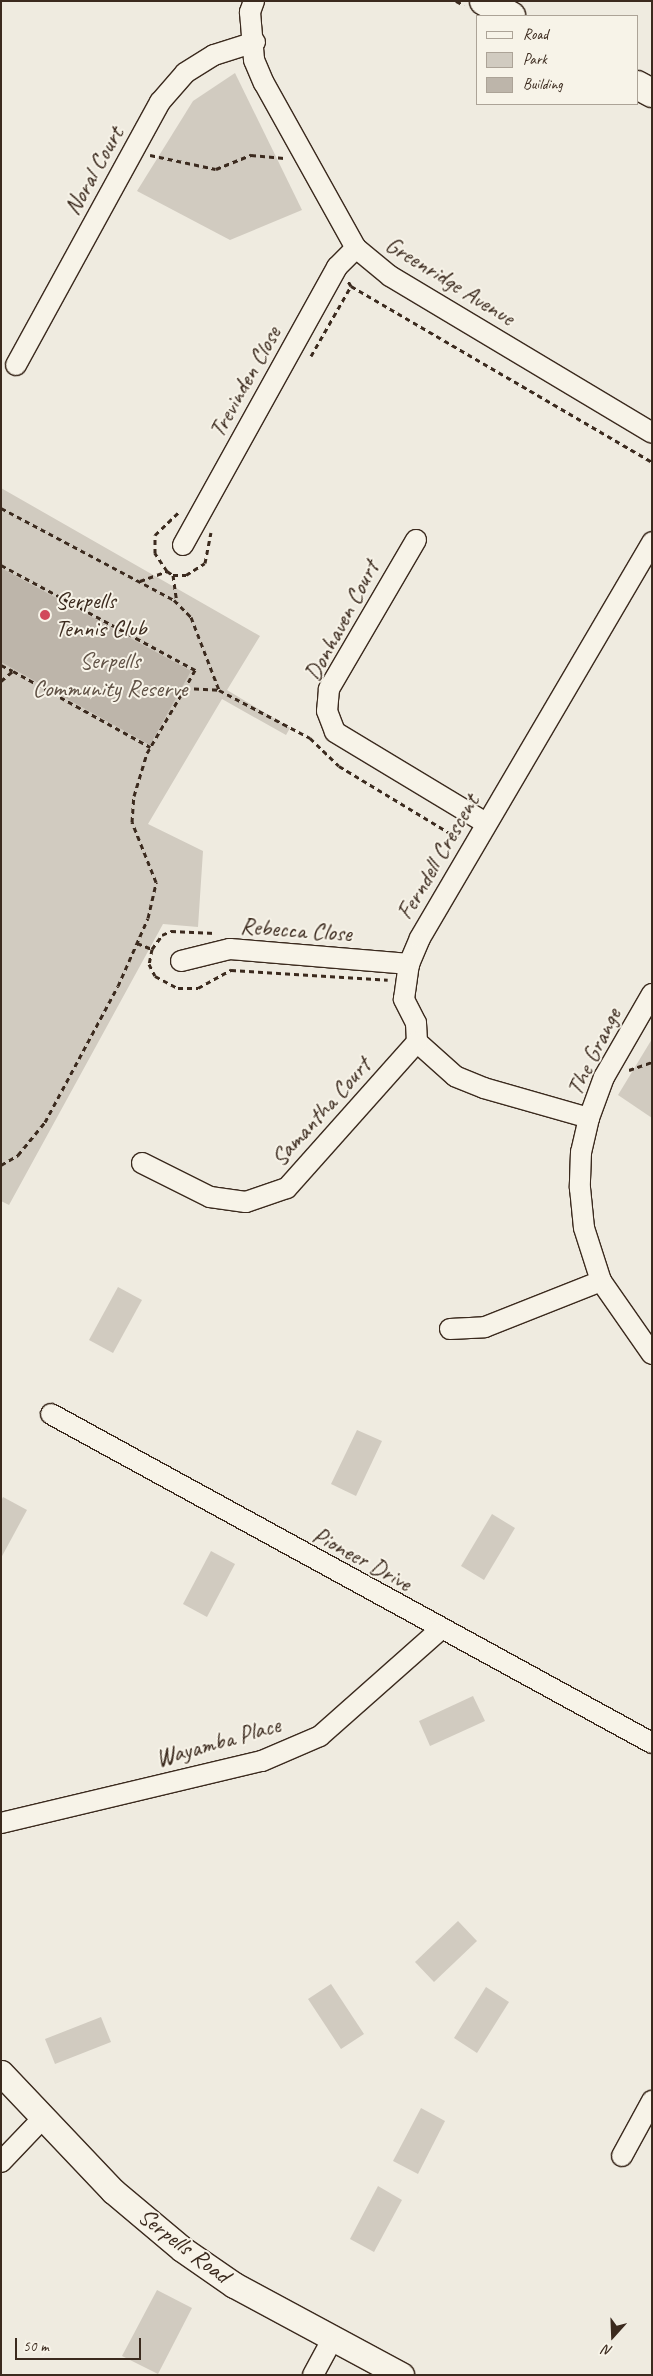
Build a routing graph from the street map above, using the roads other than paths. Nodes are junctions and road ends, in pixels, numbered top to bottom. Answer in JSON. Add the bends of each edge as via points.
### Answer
{"nodes":[{"id":1,"x":254,"y":1,"type":"edge"},
{"id":2,"x":484,"y":1,"type":"edge"},
{"id":3,"x":509,"y":15,"type":"edge"},
{"id":4,"x":255,"y":42,"type":"junction"},
{"id":5,"x":638,"y":86,"type":"edge"},
{"id":6,"x":652,"y":94,"type":"edge"},
{"id":7,"x":356,"y":248,"type":"junction"},
{"id":8,"x":16,"y":366,"type":"dead end"},
{"id":9,"x":652,"y":433,"type":"edge"},
{"id":10,"x":416,"y":540,"type":"dead end"},
{"id":11,"x":652,"y":542,"type":"edge"},
{"id":12,"x":183,"y":545,"type":"dead end"},
{"id":13,"x":486,"y":823,"type":"junction"},
{"id":14,"x":181,"y":961,"type":"dead end"},
{"id":15,"x":409,"y":964,"type":"junction"},
{"id":16,"x":652,"y":994,"type":"edge"},
{"id":17,"x":417,"y":1042,"type":"junction"},
{"id":18,"x":589,"y":1118,"type":"junction"},
{"id":19,"x":142,"y":1163,"type":"dead end"},
{"id":20,"x":601,"y":1281,"type":"junction"},
{"id":21,"x":450,"y":1329,"type":"dead end"},
{"id":22,"x":652,"y":1354,"type":"edge"},
{"id":23,"x":51,"y":1414,"type":"dead end"},
{"id":24,"x":440,"y":1630,"type":"junction"},
{"id":25,"x":652,"y":1743,"type":"edge"},
{"id":26,"x":1,"y":1823,"type":"edge"},
{"id":27,"x":1,"y":2073,"type":"edge"},
{"id":28,"x":652,"y":2101,"type":"edge"},
{"id":29,"x":43,"y":2118,"type":"junction"},
{"id":30,"x":622,"y":2156,"type":"dead end"},
{"id":31,"x":1,"y":2162,"type":"edge"},
{"id":32,"x":333,"y":2338,"type":"junction"},
{"id":33,"x":312,"y":2375,"type":"edge"},
{"id":34,"x":401,"y":2375,"type":"edge"}],
"edges":[{"from":1,"to":4,"type":"street","name":"Greenridge Avenue","via":[[250,12]]},
{"from":2,"to":3,"type":"main road"},
{"from":4,"to":7,"type":"street","name":"Greenridge Avenue","via":[[254,60],[264,83]]},
{"from":4,"to":8,"type":"street","name":"Noral Court","via":[[214,55],[185,73],[160,102]]},
{"from":5,"to":6,"type":"main road"},
{"from":7,"to":9,"type":"street","name":"Greenridge Avenue","via":[[390,276]]},
{"from":7,"to":12,"type":"street","name":"Trevinden Close","via":[[337,267]]},
{"from":10,"to":13,"type":"street","name":"Donhaven Court","via":[[329,689],[327,711],[335,732]]},
{"from":11,"to":13,"type":"street","name":"Ferndell Crescent"},
{"from":13,"to":15,"type":"street","name":"Ferndell Crescent"},
{"from":14,"to":15,"type":"street","name":"Rebecca Close","via":[[230,949]]},
{"from":15,"to":17,"type":"street","name":"Ferndell Crescent","via":[[404,999],[416,1023]]},
{"from":16,"to":18,"type":"street","name":"The Grange","via":[[604,1078]]},
{"from":17,"to":18,"type":"street","via":[[456,1076],[484,1088]]},
{"from":17,"to":19,"type":"street","name":"Samantha Court","via":[[287,1188],[246,1202],[210,1197]]},
{"from":18,"to":20,"type":"street","name":"The Grange","via":[[581,1152],[580,1188],[584,1228]]},
{"from":20,"to":21,"type":"street","via":[[485,1327]]},
{"from":20,"to":22,"type":"street","name":"The Grange"},
{"from":23,"to":24,"type":"street","name":"Pioneer Drive"},
{"from":24,"to":25,"type":"street","name":"Pioneer Drive"},
{"from":24,"to":26,"type":"street","name":"Wayamba Place","via":[[320,1736],[262,1761]]},
{"from":27,"to":29,"type":"street","name":"Serpells Road"},
{"from":28,"to":30,"type":"street"},
{"from":29,"to":31,"type":"street"},
{"from":29,"to":32,"type":"street","name":"Serpells Road","via":[[113,2191],[182,2249],[234,2285]]},
{"from":32,"to":33,"type":"street"},
{"from":32,"to":34,"type":"street","name":"Serpells Road"}]}
